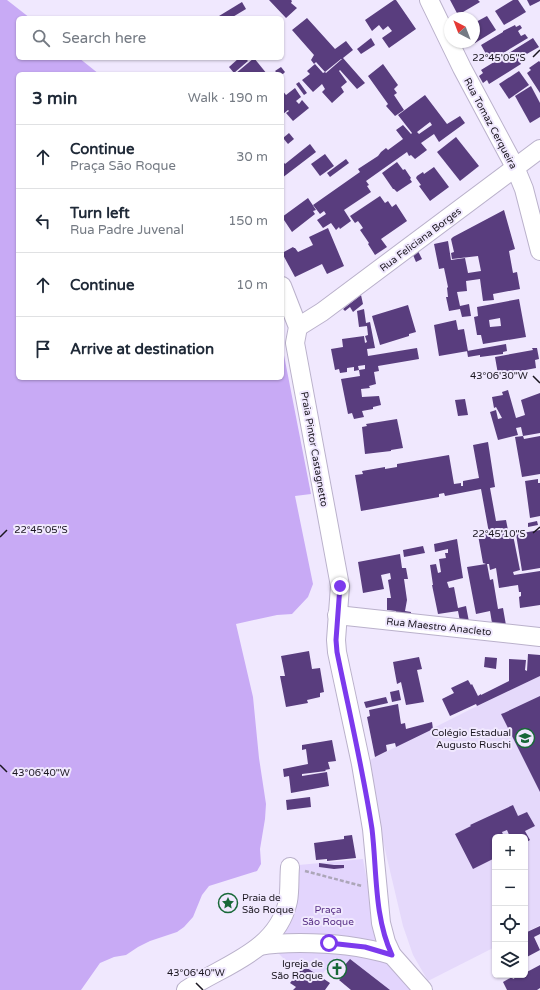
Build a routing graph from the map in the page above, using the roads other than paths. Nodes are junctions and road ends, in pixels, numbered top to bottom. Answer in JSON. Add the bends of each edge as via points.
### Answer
{"nodes":[{"id":1,"x":429,"y":0,"type":"edge"},
{"id":2,"x":540,"y":149,"type":"edge"},
{"id":3,"x":515,"y":167,"type":"junction"},
{"id":4,"x":540,"y":251,"type":"edge"},
{"id":5,"x":284,"y":291,"type":"edge"},
{"id":6,"x":298,"y":327,"type":"junction"},
{"id":7,"x":337,"y":615,"type":"junction"},
{"id":8,"x":540,"y":637,"type":"edge"},
{"id":9,"x":290,"y":867,"type":"road end"},
{"id":10,"x":260,"y":946,"type":"junction"},
{"id":11,"x":392,"y":955,"type":"junction"},
{"id":12,"x":186,"y":990,"type":"edge"},
{"id":13,"x":423,"y":990,"type":"edge"}],
"edges":[{"from":1,"to":3,"type":"street","name":"Rua Tomaz Cerqueira"},
{"from":2,"to":3,"type":"street","name":"Rua Feliciana Borges"},
{"from":3,"to":4,"type":"street","name":"Rua Tomaz Cerqueira","via":[[524,189]]},
{"from":3,"to":6,"type":"street","name":"Rua Feliciana Borges","via":[[322,312]]},
{"from":5,"to":6,"type":"street","name":"Praia Pintor Castagnetto"},
{"from":6,"to":7,"type":"street","name":"Praia Pintor Castagnetto","via":[[295,343],[340,586]]},
{"from":7,"to":8,"type":"street","name":"Rua Maestro Anacleto"},
{"from":7,"to":11,"type":"street","name":"Praia Pintor Castagnetto","via":[[337,652],[372,829],[381,923]]},
{"from":9,"to":10,"type":"street","via":[[288,901],[282,917],[273,933]]},
{"from":10,"to":11,"type":"street","via":[[277,943],[329,943],[365,947]]},
{"from":10,"to":12,"type":"street","via":[[239,961]]},
{"from":11,"to":13,"type":"street"}]}
